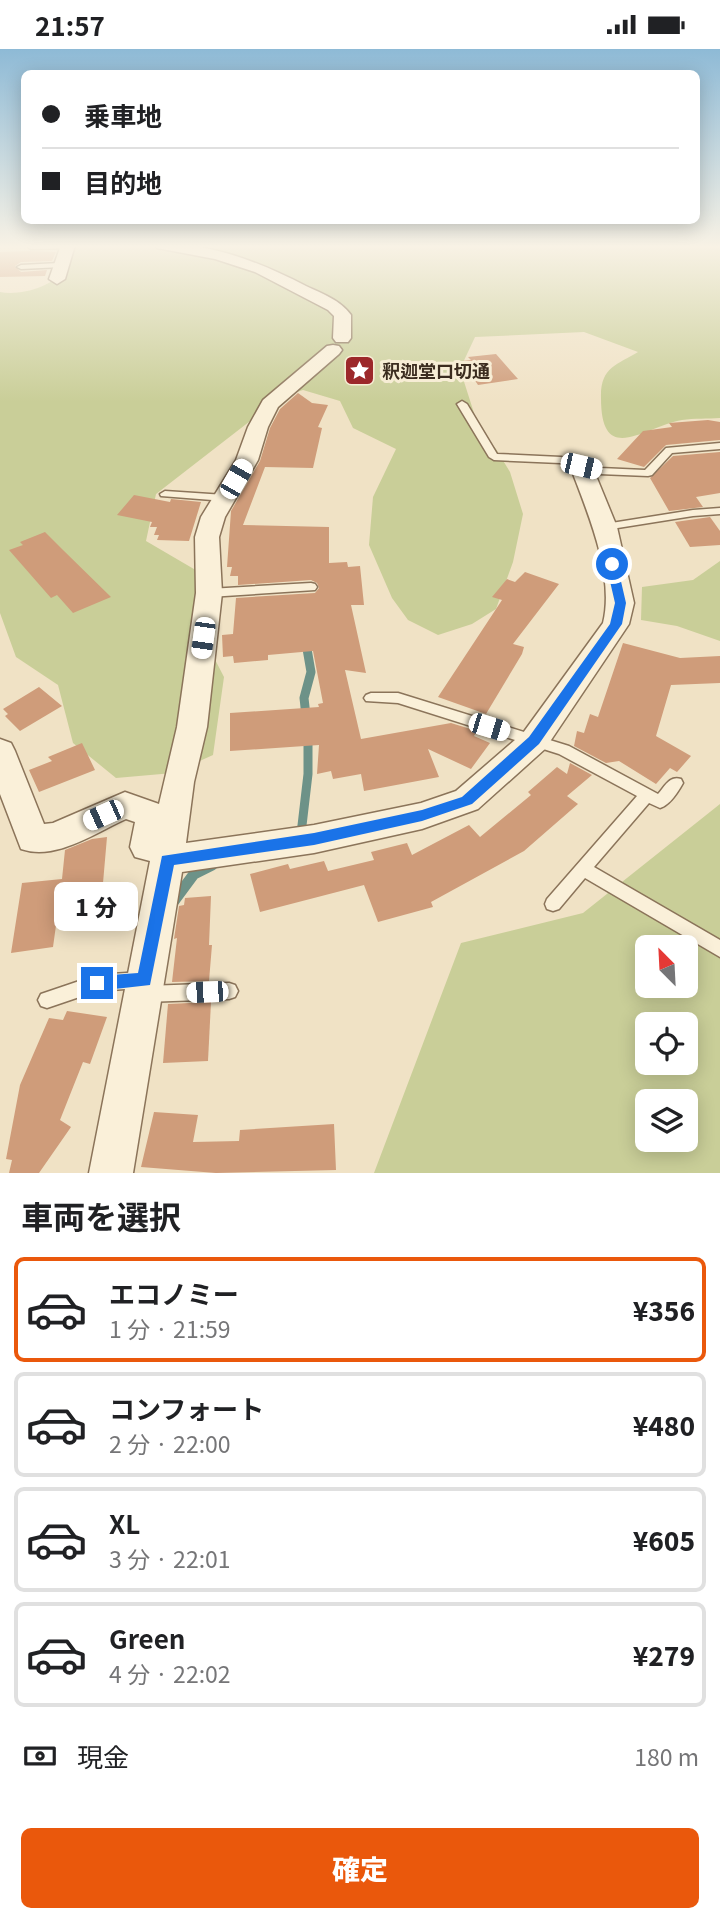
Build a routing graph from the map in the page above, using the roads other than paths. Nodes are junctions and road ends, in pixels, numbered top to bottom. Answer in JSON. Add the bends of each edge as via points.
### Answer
{"nodes":[{"id":1,"x":317,"y":297,"type":"edge"},
{"id":2,"x":462,"y":404,"type":"dead end"},
{"id":3,"x":720,"y":446,"type":"edge"},
{"id":4,"x":581,"y":466,"type":"junction"},
{"id":5,"x":165,"y":494,"type":"dead end"},
{"id":6,"x":225,"y":498,"type":"junction"},
{"id":7,"x":720,"y":511,"type":"edge"},
{"id":8,"x":605,"y":527,"type":"junction"},
{"id":9,"x":311,"y":587,"type":"dead end"},
{"id":10,"x":209,"y":593,"type":"junction"},
{"id":11,"x":371,"y":698,"type":"dead end"},
{"id":12,"x":534,"y":741,"type":"junction"},
{"id":13,"x":0,"y":751,"type":"edge"},
{"id":14,"x":677,"y":783,"type":"dead end"},
{"id":15,"x":647,"y":795,"type":"junction"},
{"id":16,"x":168,"y":853,"type":"junction"},
{"id":17,"x":583,"y":869,"type":"junction"},
{"id":18,"x":553,"y":904,"type":"dead end"},
{"id":19,"x":720,"y":949,"type":"edge"},
{"id":20,"x":143,"y":987,"type":"junction"},
{"id":21,"x":229,"y":991,"type":"dead end"},
{"id":22,"x":47,"y":1000,"type":"dead end"},
{"id":23,"x":111,"y":1173,"type":"edge"}],
"edges":[{"from":1,"to":6,"type":"street","via":[[343,315],[337,344],[270,404]]},
{"from":2,"to":4,"type":"lane","via":[[494,457],[561,460]]},
{"from":3,"to":4,"type":"lane","via":[[669,450],[649,473]]},
{"from":4,"to":8,"type":"street"},
{"from":5,"to":6,"type":"lane"},
{"from":6,"to":10,"type":"street","via":[[207,537]]},
{"from":7,"to":8,"type":"lane"},
{"from":8,"to":12,"type":"street","via":[[621,603],[616,624]]},
{"from":9,"to":10,"type":"lane"},
{"from":10,"to":16,"type":"street","via":[[192,727]]},
{"from":11,"to":12,"type":"lane","via":[[398,698]]},
{"from":12,"to":15,"type":"lane","via":[[564,750]]},
{"from":12,"to":16,"type":"street","via":[[467,800],[422,816],[314,839]]},
{"from":13,"to":16,"type":"street","via":[[33,839],[57,836],[125,805],[153,815],[146,847]]},
{"from":14,"to":15,"type":"lane","via":[[660,802]]},
{"from":15,"to":17,"type":"lane"},
{"from":16,"to":20,"type":"street"},
{"from":17,"to":18,"type":"lane"},
{"from":17,"to":19,"type":"lane"},
{"from":20,"to":21,"type":"lane"},
{"from":20,"to":22,"type":"lane","via":[[97,983]]},
{"from":20,"to":23,"type":"street"}]}
